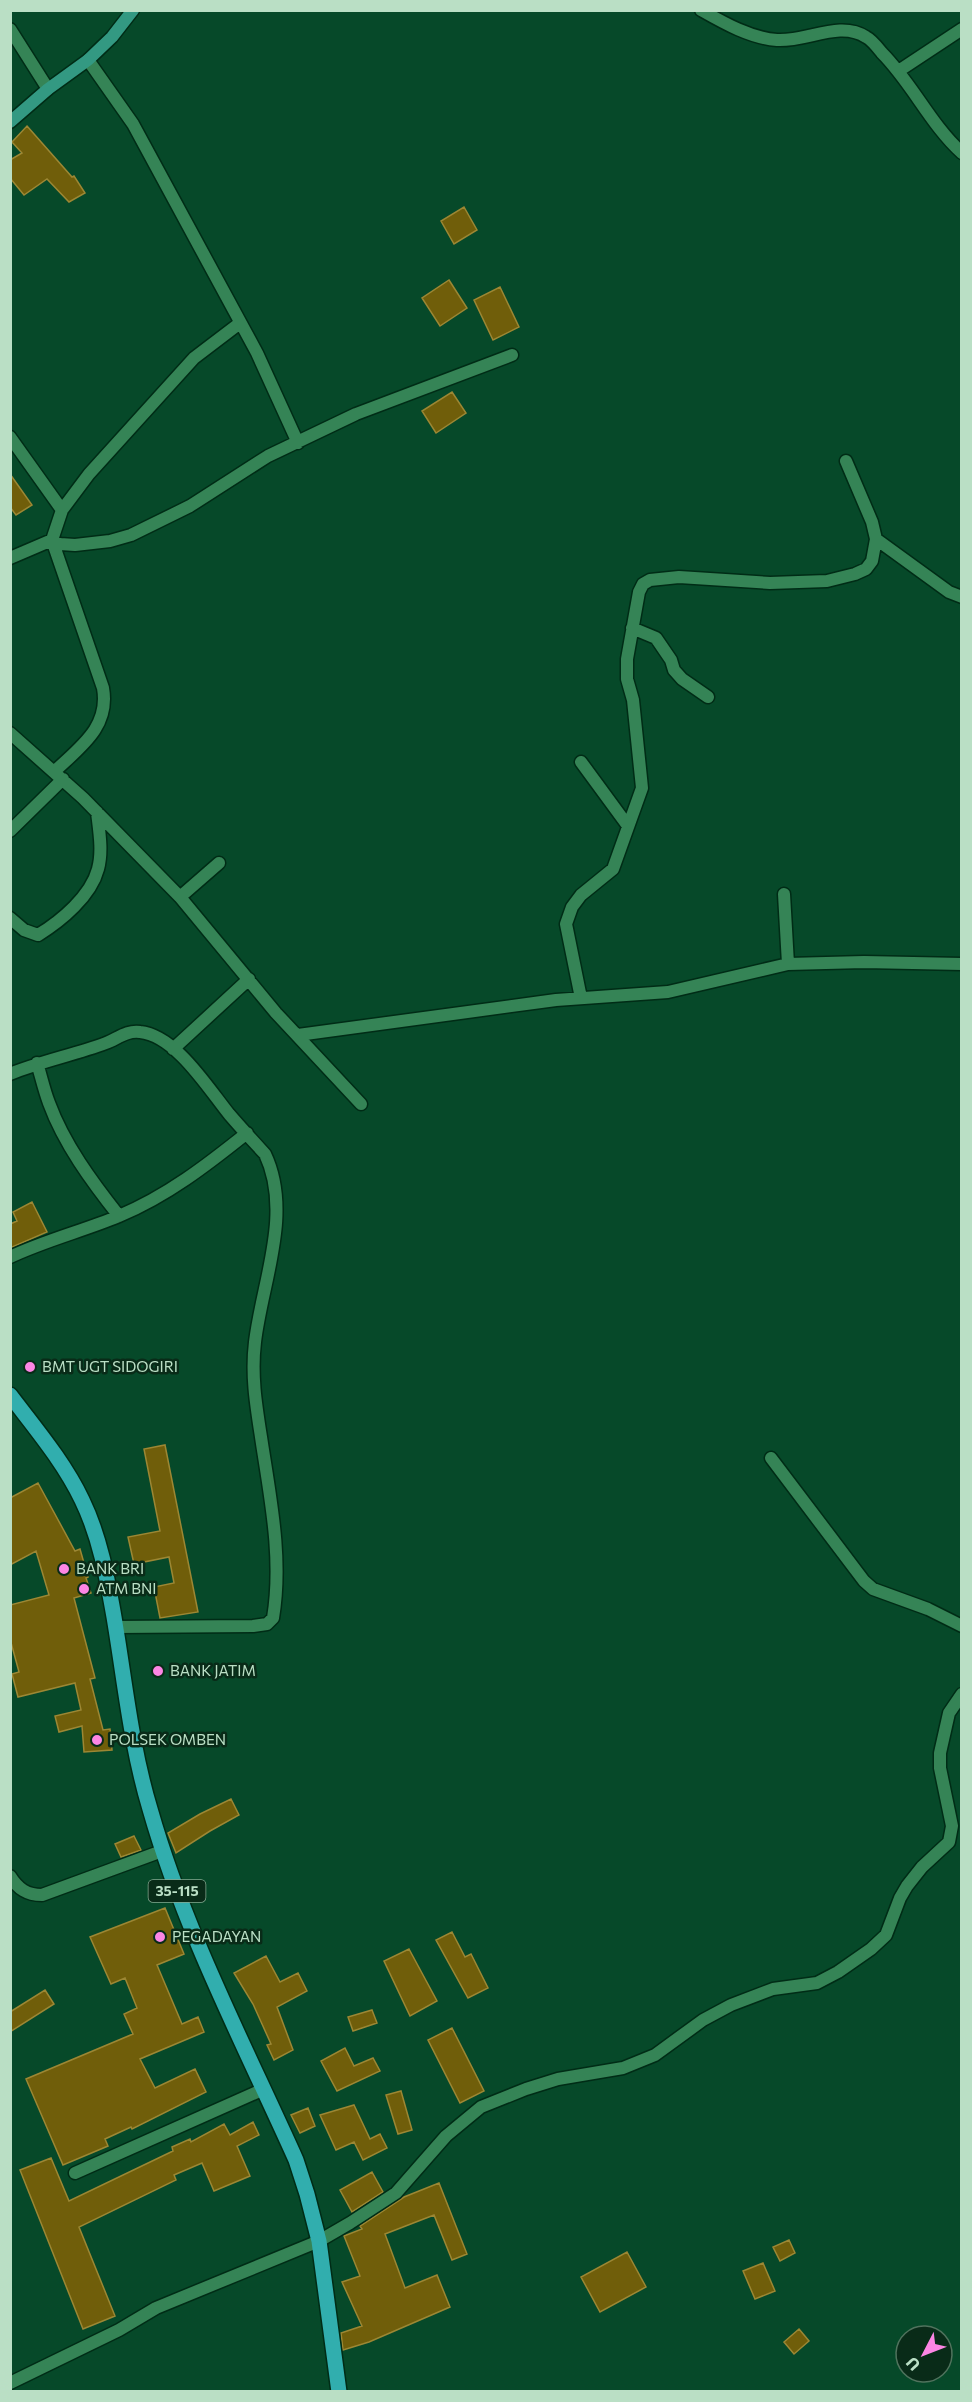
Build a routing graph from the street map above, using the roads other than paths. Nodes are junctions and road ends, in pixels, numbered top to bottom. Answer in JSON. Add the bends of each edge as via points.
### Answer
{"nodes":[{"id":1,"x":133,"y":10,"type":"edge"},
{"id":2,"x":701,"y":10,"type":"edge"},
{"id":3,"x":10,"y":29,"type":"edge"},
{"id":4,"x":962,"y":29,"type":"edge"},
{"id":5,"x":88,"y":60,"type":"junction"},
{"id":6,"x":900,"y":70,"type":"junction"},
{"id":7,"x":48,"y":89,"type":"junction"},
{"id":8,"x":10,"y":122,"type":"edge"},
{"id":9,"x":962,"y":153,"type":"edge"},
{"id":10,"x":240,"y":323,"type":"junction"},
{"id":11,"x":513,"y":355,"type":"dead end"},
{"id":12,"x":10,"y":438,"type":"edge"},
{"id":13,"x":298,"y":443,"type":"junction"},
{"id":14,"x":846,"y":461,"type":"dead end"},
{"id":15,"x":62,"y":510,"type":"junction"},
{"id":16,"x":876,"y":539,"type":"junction"},
{"id":17,"x":52,"y":540,"type":"junction"},
{"id":18,"x":10,"y":558,"type":"edge"},
{"id":19,"x":962,"y":597,"type":"edge"},
{"id":20,"x":632,"y":628,"type":"junction"},
{"id":21,"x":708,"y":697,"type":"dead end"},
{"id":22,"x":10,"y":733,"type":"edge"},
{"id":23,"x":581,"y":762,"type":"dead end"},
{"id":24,"x":59,"y":775,"type":"junction"},
{"id":25,"x":97,"y":812,"type":"junction"},
{"id":26,"x":628,"y":826,"type":"junction"},
{"id":27,"x":10,"y":831,"type":"edge"},
{"id":28,"x":219,"y":863,"type":"dead end"},
{"id":29,"x":784,"y":894,"type":"dead end"},
{"id":30,"x":180,"y":897,"type":"junction"},
{"id":31,"x":10,"y":918,"type":"edge"},
{"id":32,"x":788,"y":964,"type":"junction"},
{"id":33,"x":962,"y":964,"type":"edge"},
{"id":34,"x":249,"y":979,"type":"junction"},
{"id":35,"x":582,"y":998,"type":"junction"},
{"id":36,"x":298,"y":1035,"type":"junction"},
{"id":37,"x":173,"y":1049,"type":"junction"},
{"id":38,"x":37,"y":1063,"type":"junction"},
{"id":39,"x":10,"y":1074,"type":"edge"},
{"id":40,"x":361,"y":1104,"type":"dead end"},
{"id":41,"x":247,"y":1133,"type":"junction"},
{"id":42,"x":119,"y":1216,"type":"junction"},
{"id":43,"x":10,"y":1257,"type":"edge"},
{"id":44,"x":10,"y":1395,"type":"edge"},
{"id":45,"x":771,"y":1458,"type":"dead end"},
{"id":46,"x":962,"y":1626,"type":"edge"},
{"id":47,"x":116,"y":1628,"type":"junction"},
{"id":48,"x":962,"y":1694,"type":"edge"},
{"id":49,"x":162,"y":1851,"type":"junction"},
{"id":50,"x":10,"y":1876,"type":"edge"},
{"id":51,"x":264,"y":2089,"type":"junction"},
{"id":52,"x":75,"y":2174,"type":"dead end"},
{"id":53,"x":319,"y":2241,"type":"junction"},
{"id":54,"x":10,"y":2383,"type":"edge"},
{"id":55,"x":339,"y":2391,"type":"edge"}],
"edges":[{"from":1,"to":5,"type":"street"},
{"from":2,"to":6,"type":"street","via":[[733,28],[777,40],[841,30],[866,36]]},
{"from":3,"to":7,"type":"street"},
{"from":4,"to":6,"type":"street"},
{"from":5,"to":7,"type":"street"},
{"from":5,"to":10,"type":"street","via":[[133,124]]},
{"from":6,"to":9,"type":"street","via":[[949,141]]},
{"from":7,"to":8,"type":"street"},
{"from":10,"to":13,"type":"street"},
{"from":10,"to":15,"type":"street","via":[[194,358],[89,474]]},
{"from":11,"to":13,"type":"street","via":[[356,414]]},
{"from":12,"to":15,"type":"street"},
{"from":13,"to":17,"type":"street","via":[[268,456],[169,519],[131,535],[75,545]]},
{"from":14,"to":16,"type":"street"},
{"from":15,"to":17,"type":"street"},
{"from":16,"to":19,"type":"street","via":[[949,592]]},
{"from":16,"to":20,"type":"street","via":[[873,561],[866,569],[827,580],[650,580],[639,592]]},
{"from":17,"to":18,"type":"street"},
{"from":17,"to":24,"type":"street","via":[[105,702],[99,724]]},
{"from":20,"to":21,"type":"street","via":[[656,638],[674,670]]},
{"from":20,"to":26,"type":"street","via":[[627,680],[633,700],[642,788]]},
{"from":22,"to":24,"type":"street"},
{"from":23,"to":26,"type":"street"},
{"from":24,"to":25,"type":"street"},
{"from":24,"to":27,"type":"street"},
{"from":25,"to":30,"type":"street"},
{"from":25,"to":31,"type":"street","via":[[98,869],[86,893],[38,935]]},
{"from":26,"to":35,"type":"street","via":[[613,869],[581,895],[566,924]]},
{"from":28,"to":30,"type":"street"},
{"from":29,"to":32,"type":"street"},
{"from":30,"to":34,"type":"street"},
{"from":32,"to":33,"type":"street"},
{"from":32,"to":35,"type":"street","via":[[668,992]]},
{"from":34,"to":36,"type":"street"},
{"from":34,"to":37,"type":"street"},
{"from":35,"to":36,"type":"street"},
{"from":36,"to":40,"type":"street"},
{"from":37,"to":38,"type":"street","via":[[153,1035],[139,1031]]},
{"from":37,"to":41,"type":"street"},
{"from":38,"to":39,"type":"street"},
{"from":38,"to":42,"type":"street","via":[[61,1130]]},
{"from":41,"to":42,"type":"street","via":[[171,1190]]},
{"from":41,"to":47,"type":"street","via":[[266,1154],[277,1203],[255,1342],[253,1386],[276,1547],[273,1618],[267,1624],[253,1626]]},
{"from":42,"to":43,"type":"street"},
{"from":44,"to":47,"type":"main road","number":"35-115","via":[[82,1499],[100,1547]]},
{"from":45,"to":46,"type":"street","via":[[873,1589]]},
{"from":47,"to":49,"type":"main road","number":"35-115","via":[[131,1729]]},
{"from":48,"to":53,"type":"street","via":[[949,1713],[940,1753],[952,1826],[950,1842],[907,1886],[886,1935],[871,1949],[817,1983],[773,1989],[731,2005],[655,2055],[623,2068],[558,2079],[481,2108],[446,2136],[396,2193]]},
{"from":49,"to":50,"type":"street","via":[[42,1895],[22,1890]]},
{"from":49,"to":51,"type":"main road","number":"35-115","via":[[196,1944]]},
{"from":51,"to":52,"type":"street"},
{"from":51,"to":53,"type":"main road","number":"35-115","via":[[296,2160]]},
{"from":53,"to":54,"type":"street","via":[[156,2308]]},
{"from":53,"to":55,"type":"main road","number":"35-115"}]}
